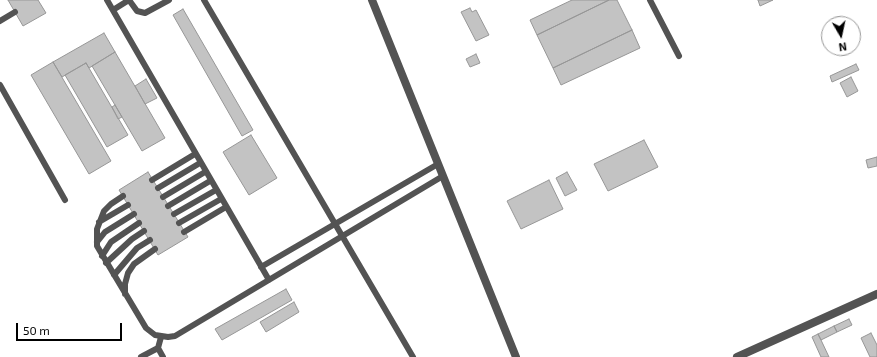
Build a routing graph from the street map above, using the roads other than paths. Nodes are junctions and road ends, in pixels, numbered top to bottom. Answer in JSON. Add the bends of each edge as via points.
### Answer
{"nodes":[{"id":1,"x":107,"y":0,"type":"edge"},
{"id":2,"x":129,"y":0,"type":"edge"},
{"id":3,"x":169,"y":0,"type":"edge"},
{"id":4,"x":204,"y":0,"type":"edge"},
{"id":5,"x":372,"y":0,"type":"edge"},
{"id":6,"x":650,"y":0,"type":"edge"},
{"id":7,"x":113,"y":10,"type":"junction"},
{"id":8,"x":15,"y":12,"type":"dead end"},
{"id":9,"x":0,"y":21,"type":"edge"},
{"id":10,"x":679,"y":56,"type":"dead end"},
{"id":11,"x":0,"y":85,"type":"edge"},
{"id":12,"x":195,"y":154,"type":"junction"},
{"id":13,"x":200,"y":163,"type":"junction"},
{"id":14,"x":438,"y":164,"type":"junction"},
{"id":15,"x":205,"y":172,"type":"junction"},
{"id":16,"x":443,"y":176,"type":"junction"},
{"id":17,"x":152,"y":180,"type":"dead end"},
{"id":18,"x":210,"y":181,"type":"junction"},
{"id":19,"x":158,"y":188,"type":"dead end"},
{"id":20,"x":216,"y":190,"type":"junction"},
{"id":21,"x":123,"y":196,"type":"dead end"},
{"id":22,"x":163,"y":197,"type":"dead end"},
{"id":23,"x":221,"y":199,"type":"junction"},
{"id":24,"x":65,"y":200,"type":"dead end"},
{"id":25,"x":128,"y":205,"type":"dead end"},
{"id":26,"x":168,"y":206,"type":"dead end"},
{"id":27,"x":226,"y":207,"type":"junction"},
{"id":28,"x":134,"y":214,"type":"dead end"},
{"id":29,"x":174,"y":214,"type":"dead end"},
{"id":30,"x":99,"y":222,"type":"junction"},
{"id":31,"x":139,"y":223,"type":"dead end"},
{"id":32,"x":179,"y":223,"type":"dead end"},
{"id":33,"x":335,"y":223,"type":"junction"},
{"id":34,"x":144,"y":231,"type":"dead end"},
{"id":35,"x":184,"y":232,"type":"dead end"},
{"id":36,"x":342,"y":236,"type":"junction"},
{"id":37,"x":150,"y":240,"type":"dead end"},
{"id":38,"x":97,"y":242,"type":"junction"},
{"id":39,"x":155,"y":249,"type":"dead end"},
{"id":40,"x":102,"y":256,"type":"junction"},
{"id":41,"x":106,"y":263,"type":"junction"},
{"id":42,"x":261,"y":267,"type":"junction"},
{"id":43,"x":114,"y":275,"type":"junction"},
{"id":44,"x":269,"y":280,"type":"junction"},
{"id":45,"x":125,"y":294,"type":"junction"},
{"id":46,"x":877,"y":294,"type":"edge"},
{"id":47,"x":161,"y":337,"type":"junction"},
{"id":48,"x":158,"y":348,"type":"junction"},
{"id":49,"x":141,"y":357,"type":"edge"},
{"id":50,"x":163,"y":357,"type":"edge"},
{"id":51,"x":413,"y":357,"type":"edge"},
{"id":52,"x":516,"y":357,"type":"edge"},
{"id":53,"x":737,"y":357,"type":"edge"}],
"edges":[{"from":1,"to":7,"type":"lane"},
{"from":2,"to":3,"type":"lane","via":[[137,11],[145,13]]},
{"from":2,"to":7,"type":"lane"},
{"from":4,"to":33,"type":"lane"},
{"from":5,"to":14,"type":"street"},
{"from":6,"to":10,"type":"lane"},
{"from":7,"to":12,"type":"lane"},
{"from":8,"to":9,"type":"lane"},
{"from":11,"to":24,"type":"lane"},
{"from":12,"to":13,"type":"lane"},
{"from":12,"to":17,"type":"lane"},
{"from":13,"to":15,"type":"lane"},
{"from":13,"to":19,"type":"lane"},
{"from":14,"to":16,"type":"street"},
{"from":14,"to":33,"type":"lane"},
{"from":15,"to":18,"type":"lane"},
{"from":15,"to":22,"type":"lane"},
{"from":16,"to":36,"type":"lane"},
{"from":16,"to":52,"type":"street"},
{"from":18,"to":20,"type":"lane"},
{"from":18,"to":26,"type":"lane"},
{"from":20,"to":23,"type":"lane"},
{"from":20,"to":29,"type":"lane"},
{"from":21,"to":30,"type":"lane","via":[[111,204]]},
{"from":23,"to":27,"type":"lane"},
{"from":23,"to":32,"type":"lane"},
{"from":25,"to":30,"type":"lane"},
{"from":27,"to":35,"type":"lane"},
{"from":27,"to":42,"type":"lane"},
{"from":28,"to":38,"type":"lane","via":[[105,232]]},
{"from":30,"to":38,"type":"lane"},
{"from":31,"to":40,"type":"lane","via":[[111,242]]},
{"from":33,"to":36,"type":"lane"},
{"from":33,"to":42,"type":"lane"},
{"from":34,"to":41,"type":"lane"},
{"from":36,"to":44,"type":"lane"},
{"from":36,"to":51,"type":"lane"},
{"from":37,"to":43,"type":"lane","via":[[137,248]]},
{"from":38,"to":40,"type":"lane"},
{"from":39,"to":45,"type":"lane","via":[[134,264],[128,273]]},
{"from":40,"to":41,"type":"lane"},
{"from":41,"to":43,"type":"lane"},
{"from":42,"to":44,"type":"lane"},
{"from":43,"to":45,"type":"lane"},
{"from":44,"to":47,"type":"lane","via":[[175,336]]},
{"from":45,"to":47,"type":"lane","via":[[146,328]]},
{"from":46,"to":53,"type":"street"},
{"from":47,"to":48,"type":"lane"},
{"from":48,"to":49,"type":"lane"},
{"from":48,"to":50,"type":"lane"}]}
